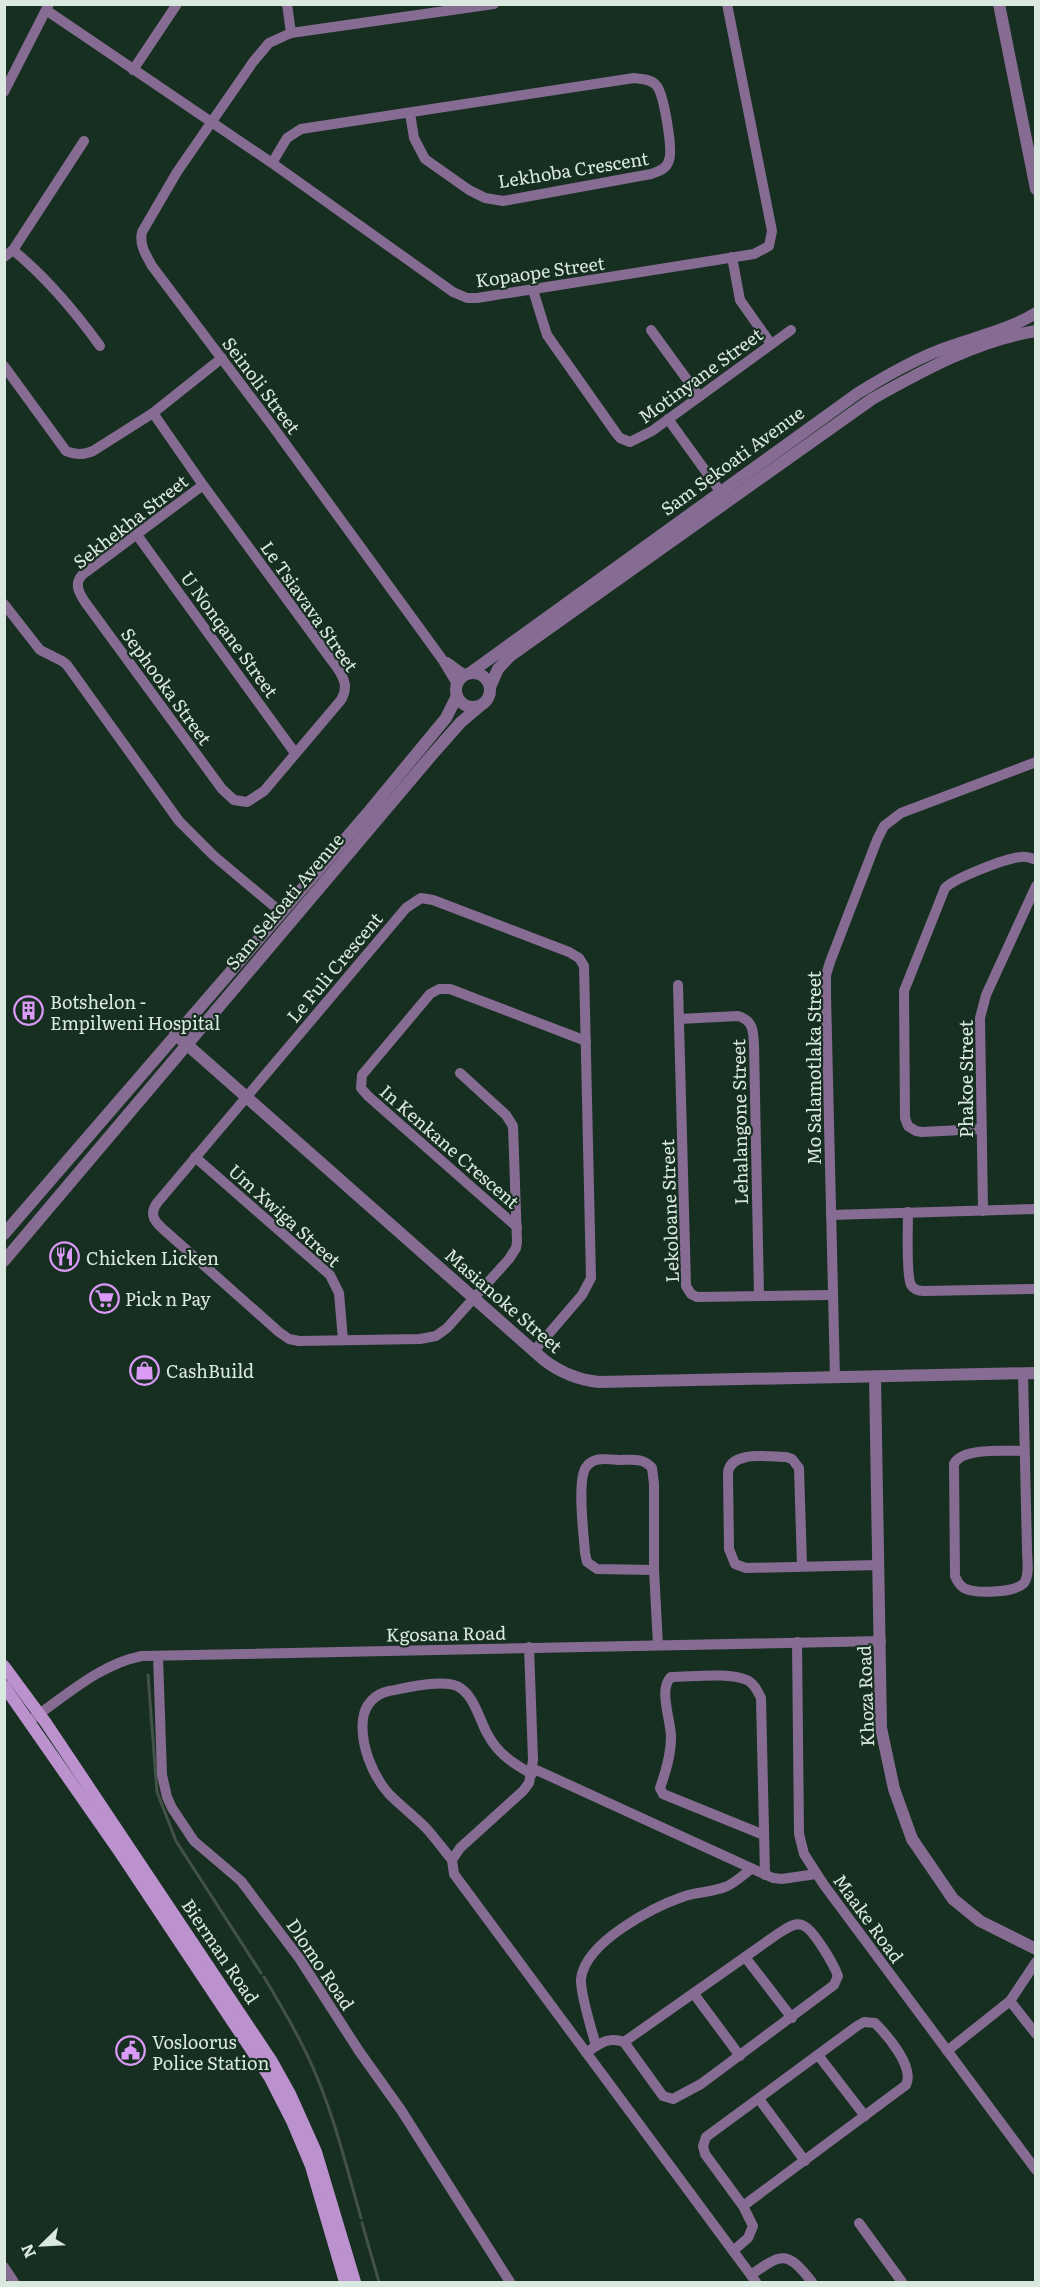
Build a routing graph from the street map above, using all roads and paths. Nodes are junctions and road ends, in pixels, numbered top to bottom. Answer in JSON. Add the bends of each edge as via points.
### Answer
{"nodes":[{"id":1,"x":177,"y":4,"type":"edge"},
{"id":2,"x":287,"y":4,"type":"edge"},
{"id":3,"x":494,"y":4,"type":"edge"},
{"id":4,"x":727,"y":4,"type":"edge"},
{"id":5,"x":999,"y":4,"type":"edge"},
{"id":6,"x":47,"y":7,"type":"edge"},
{"id":7,"x":291,"y":33,"type":"junction"},
{"id":8,"x":133,"y":70,"type":"junction"},
{"id":9,"x":4,"y":92,"type":"edge"},
{"id":10,"x":410,"y":113,"type":"junction"},
{"id":11,"x":211,"y":122,"type":"junction"},
{"id":12,"x":84,"y":141,"type":"dead end"},
{"id":13,"x":1032,"y":149,"type":"edge"},
{"id":14,"x":272,"y":163,"type":"junction"},
{"id":15,"x":1035,"y":189,"type":"edge"},
{"id":16,"x":9,"y":253,"type":"edge"},
{"id":17,"x":732,"y":257,"type":"junction"},
{"id":18,"x":533,"y":290,"type":"junction"},
{"id":19,"x":1035,"y":313,"type":"edge"},
{"id":20,"x":651,"y":330,"type":"dead end"},
{"id":21,"x":791,"y":330,"type":"dead end"},
{"id":22,"x":1035,"y":331,"type":"edge"},
{"id":23,"x":771,"y":345,"type":"junction"},
{"id":24,"x":100,"y":346,"type":"dead end"},
{"id":25,"x":222,"y":358,"type":"junction"},
{"id":26,"x":4,"y":366,"type":"edge"},
{"id":27,"x":699,"y":396,"type":"junction"},
{"id":28,"x":153,"y":413,"type":"junction"},
{"id":29,"x":668,"y":419,"type":"junction"},
{"id":30,"x":202,"y":485,"type":"junction"},
{"id":31,"x":720,"y":491,"type":"junction"},
{"id":32,"x":137,"y":535,"type":"junction"},
{"id":33,"x":77,"y":582,"type":"joint"},
{"id":34,"x":4,"y":604,"type":"edge"},
{"id":35,"x":462,"y":682,"type":"junction"},
{"id":36,"x":490,"y":687,"type":"junction"},
{"id":37,"x":479,"y":707,"type":"junction"},
{"id":38,"x":295,"y":753,"type":"junction"},
{"id":39,"x":1035,"y":762,"type":"edge"},
{"id":40,"x":240,"y":802,"type":"joint"},
{"id":41,"x":1035,"y":860,"type":"edge"},
{"id":42,"x":1035,"y":886,"type":"edge"},
{"id":43,"x":282,"y":913,"type":"junction"},
{"id":44,"x":678,"y":985,"type":"dead end"},
{"id":45,"x":679,"y":1019,"type":"junction"},
{"id":46,"x":175,"y":1034,"type":"junction"},
{"id":47,"x":586,"y":1041,"type":"junction"},
{"id":48,"x":186,"y":1044,"type":"junction"},
{"id":49,"x":460,"y":1072,"type":"dead end"},
{"id":50,"x":248,"y":1097,"type":"junction"},
{"id":51,"x":981,"y":1130,"type":"junction"},
{"id":52,"x":195,"y":1157,"type":"junction"},
{"id":53,"x":1035,"y":1209,"type":"edge"},
{"id":54,"x":983,"y":1211,"type":"junction"},
{"id":55,"x":908,"y":1212,"type":"junction"},
{"id":56,"x":831,"y":1215,"type":"junction"},
{"id":57,"x":517,"y":1227,"type":"junction"},
{"id":58,"x":5,"y":1232,"type":"edge"},
{"id":59,"x":18,"y":1245,"type":"junction"},
{"id":60,"x":4,"y":1261,"type":"edge"},
{"id":61,"x":1035,"y":1289,"type":"edge"},
{"id":62,"x":759,"y":1295,"type":"junction"},
{"id":63,"x":832,"y":1295,"type":"junction"},
{"id":64,"x":474,"y":1298,"type":"junction"},
{"id":65,"x":344,"y":1340,"type":"junction"},
{"id":66,"x":534,"y":1351,"type":"junction"},
{"id":67,"x":1029,"y":1373,"type":"edge"},
{"id":68,"x":875,"y":1377,"type":"junction"},
{"id":69,"x":835,"y":1378,"type":"junction"},
{"id":70,"x":1024,"y":1451,"type":"junction"},
{"id":71,"x":879,"y":1565,"type":"junction"},
{"id":72,"x":802,"y":1566,"type":"junction"},
{"id":73,"x":654,"y":1570,"type":"junction"},
{"id":74,"x":881,"y":1641,"type":"junction"},
{"id":75,"x":797,"y":1642,"type":"junction"},
{"id":76,"x":658,"y":1645,"type":"junction"},
{"id":77,"x":530,"y":1647,"type":"junction"},
{"id":78,"x":159,"y":1656,"type":"junction"},
{"id":79,"x":4,"y":1666,"type":"edge"},
{"id":80,"x":4,"y":1686,"type":"edge"},
{"id":81,"x":35,"y":1717,"type":"junction"},
{"id":82,"x":532,"y":1771,"type":"junction"},
{"id":83,"x":764,"y":1835,"type":"junction"},
{"id":84,"x":452,"y":1860,"type":"junction"},
{"id":85,"x":751,"y":1869,"type":"junction"},
{"id":86,"x":816,"y":1874,"type":"junction"},
{"id":87,"x":765,"y":1875,"type":"junction"},
{"id":88,"x":1035,"y":1949,"type":"edge"},
{"id":89,"x":745,"y":1957,"type":"junction"},
{"id":90,"x":1035,"y":1962,"type":"edge"},
{"id":91,"x":694,"y":1994,"type":"junction"},
{"id":92,"x":1010,"y":2001,"type":"junction"},
{"id":93,"x":792,"y":2018,"type":"junction"},
{"id":94,"x":1035,"y":2034,"type":"edge"},
{"id":95,"x":624,"y":2042,"type":"junction"},
{"id":96,"x":596,"y":2046,"type":"junction"},
{"id":97,"x":947,"y":2051,"type":"junction"},
{"id":98,"x":586,"y":2053,"type":"junction"},
{"id":99,"x":818,"y":2055,"type":"junction"},
{"id":100,"x":740,"y":2056,"type":"junction"},
{"id":101,"x":759,"y":2099,"type":"junction"},
{"id":102,"x":865,"y":2116,"type":"junction"},
{"id":103,"x":805,"y":2161,"type":"junction"},
{"id":104,"x":1035,"y":2170,"type":"edge"},
{"id":105,"x":743,"y":2206,"type":"junction"},
{"id":106,"x":859,"y":2223,"type":"dead end"},
{"id":107,"x":733,"y":2251,"type":"junction"},
{"id":108,"x":4,"y":2267,"type":"edge"},
{"id":109,"x":753,"y":2279,"type":"edge"},
{"id":110,"x":14,"y":2283,"type":"edge"},
{"id":111,"x":345,"y":2283,"type":"edge"},
{"id":112,"x":355,"y":2283,"type":"edge"},
{"id":113,"x":510,"y":2283,"type":"edge"},
{"id":114,"x":812,"y":2283,"type":"edge"},
{"id":115,"x":902,"y":2283,"type":"edge"}],
"edges":[{"from":1,"to":8,"type":"street"},
{"from":2,"to":7,"type":"street"},
{"from":3,"to":7,"type":"street"},
{"from":4,"to":17,"type":"street","name":"Kopaope Street","via":[[772,231],[771,243],[763,251]]},
{"from":5,"to":13,"type":"street"},
{"from":6,"to":8,"type":"street","name":"Kopaope Street"},
{"from":6,"to":9,"type":"street"},
{"from":7,"to":11,"type":"street","via":[[261,51]]},
{"from":8,"to":11,"type":"street","name":"Kopaope Street"},
{"from":10,"to":10,"type":"street","name":"Lekhoba Crescent","via":[[642,79],[657,85],[661,94],[671,150],[663,170],[651,174],[503,201],[469,190],[425,159],[414,138]]},
{"from":10,"to":14,"type":"street","name":"Lekhoba Crescent","via":[[301,129],[287,138]]},
{"from":11,"to":14,"type":"street","name":"Kopaope Street"},
{"from":11,"to":25,"type":"street","name":"Seinoli Street","via":[[140,238],[152,266]]},
{"from":12,"to":16,"type":"street"},
{"from":13,"to":15,"type":"street"},
{"from":14,"to":18,"type":"street","name":"Kopaope Street","via":[[453,292],[477,298]]},
{"from":16,"to":24,"type":"street","via":[[39,271]]},
{"from":17,"to":18,"type":"street","name":"Kopaope Street"},
{"from":17,"to":23,"type":"street","via":[[740,300]]},
{"from":18,"to":29,"type":"street","name":"Motinyane Street","via":[[547,335],[620,438],[638,440]]},
{"from":19,"to":31,"type":"street","name":"Sam Sekoati Avenue","via":[[882,378]]},
{"from":20,"to":27,"type":"street"},
{"from":21,"to":23,"type":"street","name":"Motinyane Street"},
{"from":22,"to":36,"type":"street","name":"Sam Sekoati Avenue","via":[[975,349],[872,399],[510,656],[498,669]]},
{"from":23,"to":27,"type":"street","name":"Motinyane Street"},
{"from":25,"to":28,"type":"street"},
{"from":25,"to":35,"type":"street","name":"Seinoli Street"},
{"from":26,"to":28,"type":"street","via":[[60,443],[75,454],[93,451]]},
{"from":27,"to":29,"type":"street","name":"Motinyane Street"},
{"from":28,"to":30,"type":"street","name":"Le Tsiavava Street"},
{"from":29,"to":31,"type":"street"},
{"from":30,"to":32,"type":"street","name":"Sekhekha Street"},
{"from":30,"to":38,"type":"street","name":"Le Tsiavava Street","via":[[344,680],[346,690],[341,700]]},
{"from":31,"to":35,"type":"street","name":"Sam Sekoati Avenue"},
{"from":32,"to":33,"type":"street","name":"Sekhekha Street"},
{"from":32,"to":38,"type":"street","name":"U Nonqane Street"},
{"from":33,"to":40,"type":"street","name":"Sephooka Street","via":[[85,602],[222,789]]},
{"from":34,"to":43,"type":"street","via":[[40,650],[67,665],[179,821]]},
{"from":35,"to":36,"type":"street","via":[[483,676]]},
{"from":35,"to":37,"type":"street","via":[[463,705]]},
{"from":35,"to":43,"type":"street","name":"Sam Sekoati Avenue","via":[[449,713],[434,734]]},
{"from":36,"to":37,"type":"street","via":[[489,697]]},
{"from":37,"to":48,"type":"street","name":"Sam Sekoati Avenue","via":[[460,722]]},
{"from":38,"to":40,"type":"street","name":"Le Tsiavava Street","via":[[258,796]]},
{"from":39,"to":56,"type":"street","name":"Mo Salamotlaka Street","via":[[901,813],[881,831],[826,975]]},
{"from":41,"to":51,"type":"street","via":[[1024,856],[1012,858],[957,879],[945,888],[904,991],[908,1126],[922,1132]]},
{"from":42,"to":51,"type":"street","name":"Phakoe Street","via":[[981,1009]]},
{"from":43,"to":46,"type":"street","name":"Sam Sekoati Avenue"},
{"from":44,"to":45,"type":"street","name":"Lekoloane Street"},
{"from":45,"to":62,"type":"street","name":"Lekoloane Street","via":[[686,1286],[698,1296]]},
{"from":45,"to":62,"type":"street","name":"Lehalangone Street","via":[[738,1016],[752,1025]]},
{"from":46,"to":48,"type":"street","name":"Masianoke Street"},
{"from":46,"to":58,"type":"street","name":"Sam Sekoati Avenue"},
{"from":47,"to":50,"type":"street","name":"Le Fuli Crescent","via":[[585,973],[579,958],[470,913],[421,898],[406,908]]},
{"from":47,"to":57,"type":"street","name":"In Kenkane Crescent","via":[[450,989],[439,989],[430,994],[362,1075],[364,1091]]},
{"from":47,"to":66,"type":"street","name":"Le Fuli Crescent","via":[[591,1278],[582,1295]]},
{"from":48,"to":50,"type":"street","name":"Masianoke Street"},
{"from":48,"to":59,"type":"street","name":"Sam Sekoati Avenue"},
{"from":49,"to":57,"type":"street","name":"Le Fuli Crescent","via":[[513,1126]]},
{"from":50,"to":52,"type":"street","name":"Le Fuli Crescent"},
{"from":50,"to":64,"type":"street","name":"Masianoke Street"},
{"from":51,"to":54,"type":"street","name":"Phakoe Street"},
{"from":52,"to":65,"type":"street","name":"Um Xwiga Street","via":[[330,1275],[339,1293]]},
{"from":52,"to":65,"type":"street","name":"Le Fuli Crescent","via":[[153,1208],[157,1224],[284,1336],[299,1341]]},
{"from":53,"to":54,"type":"street"},
{"from":54,"to":55,"type":"street"},
{"from":55,"to":56,"type":"street"},
{"from":55,"to":61,"type":"street","via":[[909,1273],[913,1288],[924,1292]]},
{"from":56,"to":63,"type":"street","name":"Mo Salamotlaka Street"},
{"from":57,"to":64,"type":"street","name":"Le Fuli Crescent","via":[[514,1252]]},
{"from":58,"to":59,"type":"street"},
{"from":59,"to":60,"type":"street","name":"Sam Sekoati Avenue"},
{"from":62,"to":63,"type":"street","name":"Lekoloane Street"},
{"from":63,"to":69,"type":"street","name":"Mo Salamotlaka Street"},
{"from":64,"to":65,"type":"street","name":"Le Fuli Crescent","via":[[436,1336]]},
{"from":64,"to":66,"type":"street","name":"Masianoke Street"},
{"from":66,"to":69,"type":"street","name":"Masianoke Street","via":[[567,1374],[599,1382]]},
{"from":67,"to":68,"type":"street","name":"Masianoke Street"},
{"from":67,"to":70,"type":"street"},
{"from":68,"to":69,"type":"street","name":"Masianoke Street"},
{"from":68,"to":71,"type":"street","name":"Khoza Road"},
{"from":70,"to":70,"type":"street","via":[[1024,1583],[1000,1590],[976,1591],[961,1586],[955,1571],[956,1460],[968,1453]]},
{"from":71,"to":72,"type":"street"},
{"from":71,"to":74,"type":"street","name":"Khoza Road"},
{"from":72,"to":72,"type":"street","via":[[746,1568],[732,1559],[728,1467],[733,1460],[786,1457],[795,1463],[800,1476]]},
{"from":73,"to":73,"type":"street","via":[[652,1468],[641,1460],[590,1463],[582,1482],[587,1562],[597,1569]]},
{"from":73,"to":76,"type":"street"},
{"from":74,"to":75,"type":"street","name":"Kgosana Road"},
{"from":74,"to":88,"type":"street","name":"Khoza Road","via":[[883,1741],[899,1808],[912,1839],[962,1909]]},
{"from":75,"to":76,"type":"street","name":"Kgosana Road"},
{"from":75,"to":86,"type":"street","name":"Maake Road","via":[[799,1834],[804,1854]]},
{"from":76,"to":77,"type":"street","name":"Kgosana Road"},
{"from":77,"to":78,"type":"street","name":"Kgosana Road"},
{"from":77,"to":82,"type":"street"},
{"from":78,"to":81,"type":"street","name":"Kgosana Road","via":[[115,1663]]},
{"from":78,"to":113,"type":"street","name":"Dlomo Road","via":[[162,1775],[172,1808],[194,1841],[241,1881],[299,1958]]},
{"from":79,"to":81,"type":"main road","name":"Bierman Road"},
{"from":80,"to":81,"type":"main road"},
{"from":81,"to":111,"type":"main road","name":"Bierman Road","via":[[270,2078],[311,2166]]},
{"from":81,"to":112,"type":"main road","name":"Bierman Road","via":[[276,2068],[316,2152]]},
{"from":82,"to":84,"type":"street","via":[[523,1791],[460,1848]]},
{"from":82,"to":84,"type":"street","via":[[516,1765],[497,1748],[469,1697],[457,1687],[440,1684],[404,1689],[385,1692],[372,1700],[365,1711],[363,1733],[371,1765],[389,1793]]},
{"from":82,"to":85,"type":"street"},
{"from":83,"to":83,"type":"street","via":[[761,1698],[757,1690],[748,1680],[671,1677],[664,1690],[671,1736],[669,1761],[660,1788],[663,1794]]},
{"from":83,"to":87,"type":"street"},
{"from":84,"to":98,"type":"street","via":[[459,1882]]},
{"from":85,"to":87,"type":"street"},
{"from":85,"to":96,"type":"street","via":[[726,1887],[685,1896],[648,1912],[596,1950],[581,1981]]},
{"from":86,"to":87,"type":"street","via":[[782,1879]]},
{"from":86,"to":97,"type":"street","name":"Maake Road"},
{"from":89,"to":91,"type":"street"},
{"from":89,"to":93,"type":"street"},
{"from":89,"to":93,"type":"street","via":[[790,1927],[799,1924],[810,1932],[833,1964],[838,1980]]},
{"from":90,"to":92,"type":"street"},
{"from":91,"to":95,"type":"street"},
{"from":91,"to":100,"type":"street"},
{"from":92,"to":94,"type":"street"},
{"from":92,"to":97,"type":"street"},
{"from":93,"to":100,"type":"street"},
{"from":95,"to":96,"type":"street","via":[[611,2038]]},
{"from":95,"to":100,"type":"street","via":[[658,2090],[669,2099],[692,2090]]},
{"from":96,"to":98,"type":"street"},
{"from":97,"to":104,"type":"street","name":"Maake Road"},
{"from":98,"to":107,"type":"street"},
{"from":99,"to":101,"type":"street"},
{"from":99,"to":102,"type":"street"},
{"from":99,"to":102,"type":"street","via":[[864,2022],[875,2023],[886,2036],[904,2061],[908,2080]]},
{"from":101,"to":103,"type":"street"},
{"from":101,"to":105,"type":"street","via":[[703,2142],[707,2158]]},
{"from":102,"to":103,"type":"street"},
{"from":103,"to":105,"type":"street"},
{"from":105,"to":107,"type":"street","via":[[753,2226],[748,2238]]},
{"from":106,"to":115,"type":"street"},
{"from":107,"to":109,"type":"street"},
{"from":108,"to":110,"type":"street"},
{"from":109,"to":114,"type":"street","via":[[774,2259],[786,2258],[795,2262]]}]}
